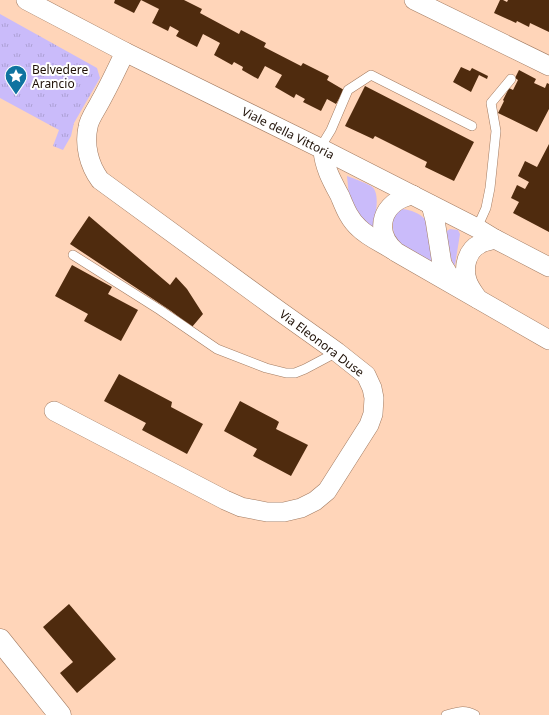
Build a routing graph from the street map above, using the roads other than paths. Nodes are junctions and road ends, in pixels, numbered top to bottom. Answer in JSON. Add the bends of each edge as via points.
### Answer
{"nodes":[{"id":1,"x":26,"y":0,"type":"edge"},
{"id":2,"x":414,"y":0,"type":"edge"},
{"id":3,"x":53,"y":6,"type":"edge"},
{"id":4,"x":125,"y":52,"type":"junction"},
{"id":5,"x":549,"y":66,"type":"edge"},
{"id":6,"x":511,"y":79,"type":"dead end"},
{"id":7,"x":472,"y":126,"type":"dead end"},
{"id":8,"x":321,"y":149,"type":"junction"},
{"id":9,"x":413,"y":195,"type":"junction"},
{"id":10,"x":431,"y":205,"type":"junction"},
{"id":11,"x":477,"y":228,"type":"junction"},
{"id":12,"x":495,"y":239,"type":"junction"},
{"id":13,"x":396,"y":252,"type":"junction"},
{"id":14,"x":74,"y":255,"type":"dead end"},
{"id":15,"x":549,"y":267,"type":"edge"},
{"id":16,"x":457,"y":287,"type":"junction"},
{"id":17,"x":478,"y":299,"type":"junction"},
{"id":18,"x":549,"y":340,"type":"edge"},
{"id":19,"x":337,"y":352,"type":"junction"},
{"id":20,"x":54,"y":411,"type":"dead end"},
{"id":21,"x":0,"y":640,"type":"edge"},
{"id":22,"x":60,"y":715,"type":"edge"},
{"id":23,"x":446,"y":715,"type":"edge"},
{"id":24,"x":476,"y":715,"type":"edge"}],
"edges":[{"from":1,"to":3,"type":"street","name":"Viale della Vittoria"},
{"from":2,"to":5,"type":"street"},
{"from":3,"to":4,"type":"street","name":"Viale della Vittoria"},
{"from":4,"to":8,"type":"street","name":"Viale della Vittoria"},
{"from":4,"to":19,"type":"street","name":"Via Eleonora Duse","via":[[88,125],[88,153],[100,180]]},
{"from":6,"to":11,"type":"lane","via":[[491,103],[496,132],[490,188],[486,208]]},
{"from":7,"to":8,"type":"lane","via":[[371,74],[348,90]]},
{"from":8,"to":9,"type":"street","name":"Viale della Vittoria"},
{"from":8,"to":13,"type":"street","via":[[332,184],[351,220],[366,234]]},
{"from":9,"to":10,"type":"street","name":"Viale della Vittoria"},
{"from":9,"to":13,"type":"street","via":[[398,199],[384,216],[383,232],[390,247]]},
{"from":10,"to":11,"type":"street","name":"Viale della Vittoria"},
{"from":10,"to":16,"type":"street","via":[[442,264]]},
{"from":11,"to":12,"type":"street","name":"Viale della Vittoria"},
{"from":12,"to":15,"type":"street","name":"Viale della Vittoria"},
{"from":12,"to":17,"type":"street","via":[[479,244],[469,253],[466,262],[467,279]]},
{"from":13,"to":16,"type":"street"},
{"from":14,"to":19,"type":"lane","via":[[217,349],[266,368],[295,373]]},
{"from":16,"to":17,"type":"street"},
{"from":17,"to":18,"type":"street"},
{"from":19,"to":20,"type":"street","name":"Via Eleonora Duse","via":[[366,375],[374,398],[373,414],[327,490],[315,501],[284,512],[241,507]]},
{"from":21,"to":22,"type":"main road"},
{"from":23,"to":24,"type":"lane","via":[[467,711]]}]}
